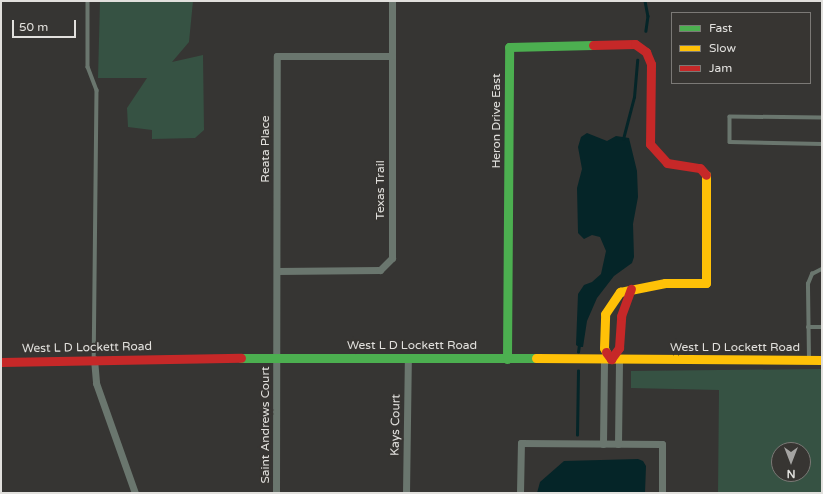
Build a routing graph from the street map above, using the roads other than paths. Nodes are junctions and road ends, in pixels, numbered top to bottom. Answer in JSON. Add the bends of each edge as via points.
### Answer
{"nodes":[{"id":1,"x":88,"y":1,"type":"edge"},
{"id":2,"x":392,"y":1,"type":"edge"},
{"id":3,"x":392,"y":56,"type":"junction"},
{"id":4,"x":822,"y":118,"type":"edge"},
{"id":5,"x":822,"y":144,"type":"edge"},
{"id":6,"x":822,"y":269,"type":"edge"},
{"id":7,"x":277,"y":271,"type":"junction"},
{"id":8,"x":630,"y":289,"type":"junction"},
{"id":9,"x":808,"y":327,"type":"junction"},
{"id":10,"x":822,"y":327,"type":"edge"},
{"id":11,"x":277,"y":357,"type":"junction"},
{"id":12,"x":408,"y":358,"type":"junction"},
{"id":13,"x":94,"y":359,"type":"junction"},
{"id":14,"x":507,"y":359,"type":"junction"},
{"id":15,"x":611,"y":359,"type":"junction"},
{"id":16,"x":809,"y":360,"type":"junction"},
{"id":17,"x":822,"y":360,"type":"edge"},
{"id":18,"x":1,"y":362,"type":"edge"},
{"id":19,"x":603,"y":444,"type":"junction"},
{"id":20,"x":618,"y":444,"type":"junction"},
{"id":21,"x":135,"y":493,"type":"edge"},
{"id":22,"x":276,"y":493,"type":"edge"},
{"id":23,"x":406,"y":493,"type":"edge"},
{"id":24,"x":520,"y":493,"type":"edge"},
{"id":25,"x":662,"y":493,"type":"edge"}],
"edges":[{"from":1,"to":13,"type":"lane","via":[[88,67],[97,90]]},
{"from":2,"to":3,"type":"street","name":"Texas Trail"},
{"from":3,"to":7,"type":"street","name":"Texas Trail","via":[[392,258],[380,270]]},
{"from":3,"to":7,"type":"street","name":"Reata Place","via":[[277,56]]},
{"from":4,"to":5,"type":"lane","via":[[730,117],[730,142]]},
{"from":6,"to":9,"type":"lane","via":[[812,274],[808,284]]},
{"from":7,"to":11,"type":"street","name":"Reata Place"},
{"from":8,"to":14,"type":"street","name":"Heron Drive East","via":[[666,283],[706,283],[706,175],[700,168],[667,162],[650,144],[651,64],[646,52],[635,44],[509,47]]},
{"from":8,"to":15,"type":"street","via":[[621,316],[619,348]]},
{"from":8,"to":15,"type":"street","via":[[620,292],[605,314],[604,348]]},
{"from":9,"to":10,"type":"lane"},
{"from":9,"to":16,"type":"lane"},
{"from":11,"to":12,"type":"street","name":"West L D Lockett Road"},
{"from":11,"to":13,"type":"street","name":"West L D Lockett Road"},
{"from":11,"to":22,"type":"street","name":"Saint Andrews Court"},
{"from":12,"to":14,"type":"street","name":"West L D Lockett Road"},
{"from":12,"to":23,"type":"street","name":"Kays Court"},
{"from":13,"to":18,"type":"street","name":"West L D Lockett Road"},
{"from":13,"to":21,"type":"street","via":[[96,383]]},
{"from":14,"to":15,"type":"street","name":"West L D Lockett Road"},
{"from":15,"to":16,"type":"street","name":"West L D Lockett Road"},
{"from":15,"to":19,"type":"street"},
{"from":15,"to":20,"type":"street"},
{"from":16,"to":17,"type":"street","name":"West L D Lockett Road"},
{"from":19,"to":20,"type":"street"},
{"from":19,"to":24,"type":"street","via":[[521,443]]},
{"from":20,"to":25,"type":"street","via":[[662,444]]}]}
